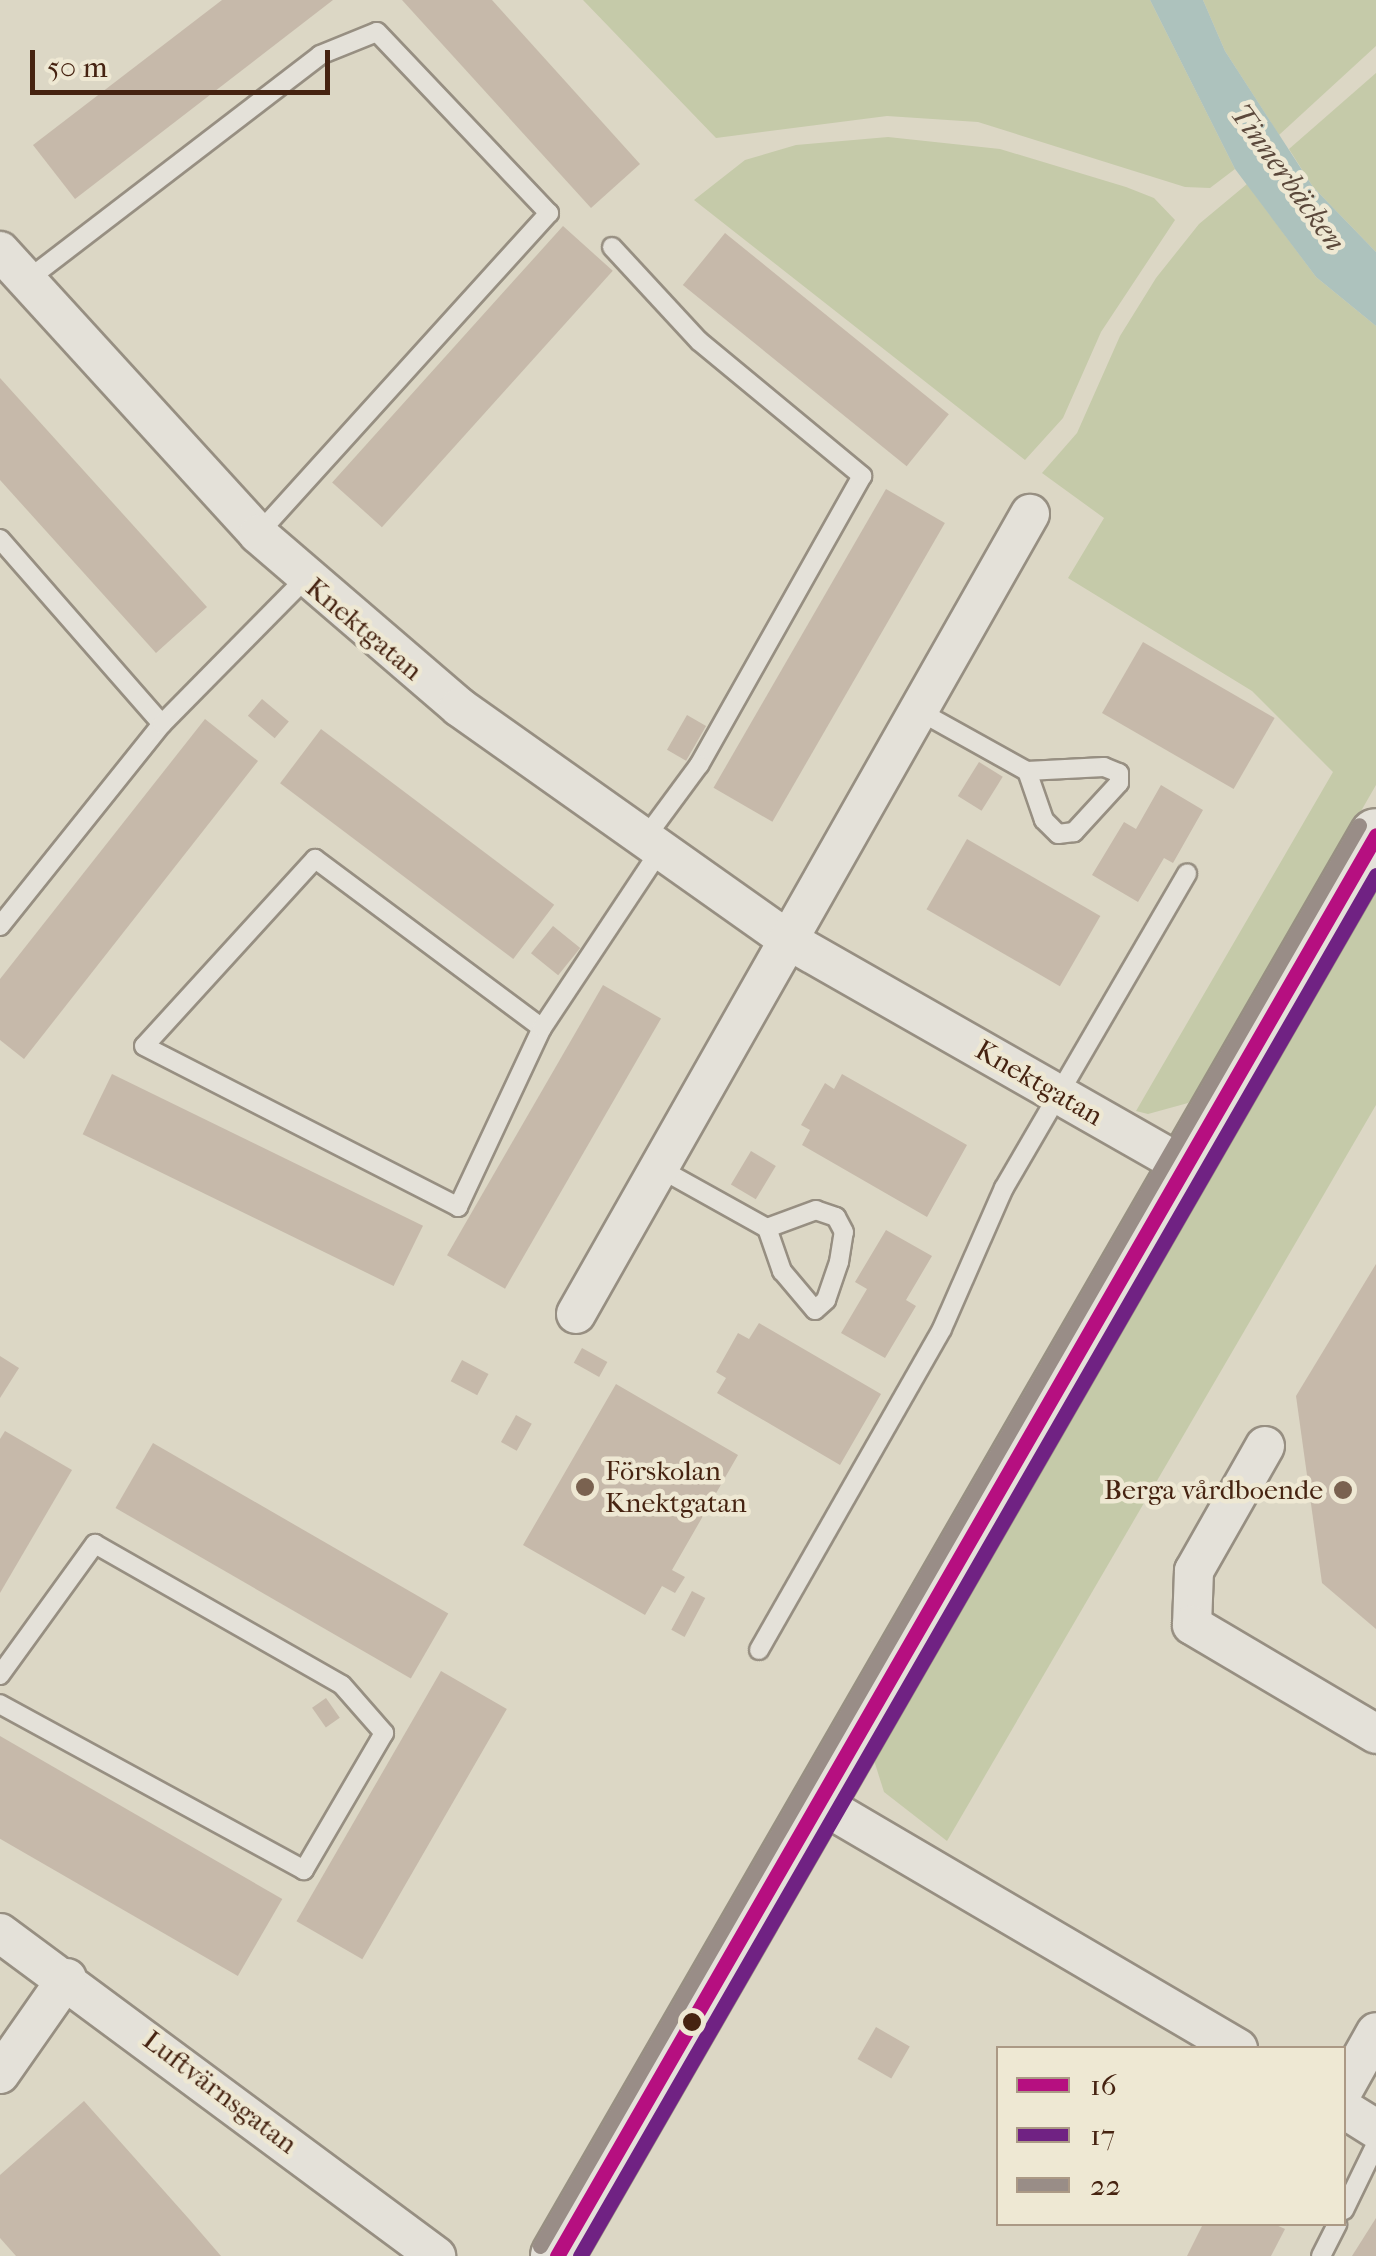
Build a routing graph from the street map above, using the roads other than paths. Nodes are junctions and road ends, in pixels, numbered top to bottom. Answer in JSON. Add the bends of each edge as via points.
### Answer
{"nodes":[{"id":1,"x":612,"y":248,"type":"dead end"},
{"id":2,"x":0,"y":251,"type":"edge"},
{"id":3,"x":25,"y":281,"type":"junction"},
{"id":4,"x":1030,"y":514,"type":"dead end"},
{"id":5,"x":258,"y":534,"type":"junction"},
{"id":6,"x":0,"y":538,"type":"edge"},
{"id":7,"x":305,"y":579,"type":"junction"},
{"id":8,"x":920,"y":711,"type":"junction"},
{"id":9,"x":162,"y":724,"type":"junction"},
{"id":10,"x":1027,"y":771,"type":"junction"},
{"id":11,"x":1376,"y":835,"type":"edge"},
{"id":12,"x":651,"y":847,"type":"junction"},
{"id":13,"x":1187,"y":873,"type":"dead end"},
{"id":14,"x":0,"y":926,"type":"edge"},
{"id":15,"x":788,"y":940,"type":"junction"},
{"id":16,"x":542,"y":1028,"type":"junction"},
{"id":17,"x":1060,"y":1094,"type":"junction"},
{"id":18,"x":1184,"y":1166,"type":"junction"},
{"id":19,"x":659,"y":1168,"type":"junction"},
{"id":20,"x":767,"y":1228,"type":"junction"},
{"id":21,"x":576,"y":1314,"type":"dead end"},
{"id":22,"x":1265,"y":1446,"type":"dead end"},
{"id":23,"x":759,"y":1650,"type":"dead end"},
{"id":24,"x":0,"y":1675,"type":"edge"},
{"id":25,"x":0,"y":1704,"type":"edge"},
{"id":26,"x":1376,"y":1734,"type":"edge"},
{"id":27,"x":818,"y":1802,"type":"junction"},
{"id":28,"x":0,"y":1933,"type":"edge"},
{"id":29,"x":67,"y":1978,"type":"junction"},
{"id":30,"x":1376,"y":2032,"type":"edge"},
{"id":31,"x":1235,"y":2046,"type":"edge"},
{"id":32,"x":0,"y":2074,"type":"edge"},
{"id":33,"x":1346,"y":2085,"type":"edge"},
{"id":34,"x":1346,"y":2111,"type":"edge"},
{"id":35,"x":1376,"y":2128,"type":"edge"},
{"id":36,"x":1376,"y":2144,"type":"edge"},
{"id":37,"x":1346,"y":2206,"type":"edge"},
{"id":38,"x":1335,"y":2226,"type":"edge"},
{"id":39,"x":436,"y":2256,"type":"edge"},
{"id":40,"x":557,"y":2256,"type":"edge"},
{"id":41,"x":1320,"y":2256,"type":"edge"}],
"edges":[{"from":1,"to":12,"type":"lane","via":[[699,341],[862,476]]},
{"from":2,"to":3,"type":"street","name":"Knektgatan"},
{"from":3,"to":5,"type":"street","name":"Knektgatan"},
{"from":3,"to":5,"type":"lane","via":[[320,55],[377,32],[549,213]]},
{"from":4,"to":8,"type":"street"},
{"from":5,"to":7,"type":"street","name":"Knektgatan"},
{"from":6,"to":9,"type":"lane"},
{"from":7,"to":9,"type":"lane"},
{"from":7,"to":12,"type":"street","name":"Knektgatan","via":[[472,718]]},
{"from":8,"to":10,"type":"lane"},
{"from":8,"to":15,"type":"street"},
{"from":9,"to":14,"type":"lane"},
{"from":10,"to":10,"type":"lane","via":[[1104,766],[1119,773],[1120,782],[1074,832],[1058,834],[1044,820]]},
{"from":11,"to":18,"type":"main road"},
{"from":12,"to":15,"type":"street","name":"Knektgatan"},
{"from":12,"to":16,"type":"lane"},
{"from":13,"to":17,"type":"lane"},
{"from":15,"to":17,"type":"street","name":"Knektgatan"},
{"from":15,"to":19,"type":"street"},
{"from":16,"to":16,"type":"lane","via":[[315,859],[144,1046],[458,1207]]},
{"from":17,"to":18,"type":"street","name":"Knektgatan"},
{"from":17,"to":23,"type":"lane","via":[[1004,1188],[942,1329]]},
{"from":18,"to":27,"type":"main road"},
{"from":19,"to":20,"type":"lane"},
{"from":19,"to":21,"type":"street"},
{"from":20,"to":20,"type":"lane","via":[[782,1271],[815,1310],[826,1300],[839,1262],[844,1232],[836,1217],[816,1210]]},
{"from":22,"to":26,"type":"street","via":[[1194,1571],[1192,1625]]},
{"from":24,"to":25,"type":"lane","via":[[95,1544],[342,1685],[384,1733],[304,1870]]},
{"from":27,"to":31,"type":"street"},
{"from":27,"to":40,"type":"main road"},
{"from":28,"to":29,"type":"street","name":"Luftvärnsgatan"},
{"from":29,"to":32,"type":"street"},
{"from":29,"to":39,"type":"street","name":"Luftvärnsgatan"},
{"from":30,"to":33,"type":"street"},
{"from":34,"to":35,"type":"street"},
{"from":36,"to":37,"type":"lane"},
{"from":38,"to":41,"type":"lane"}]}
